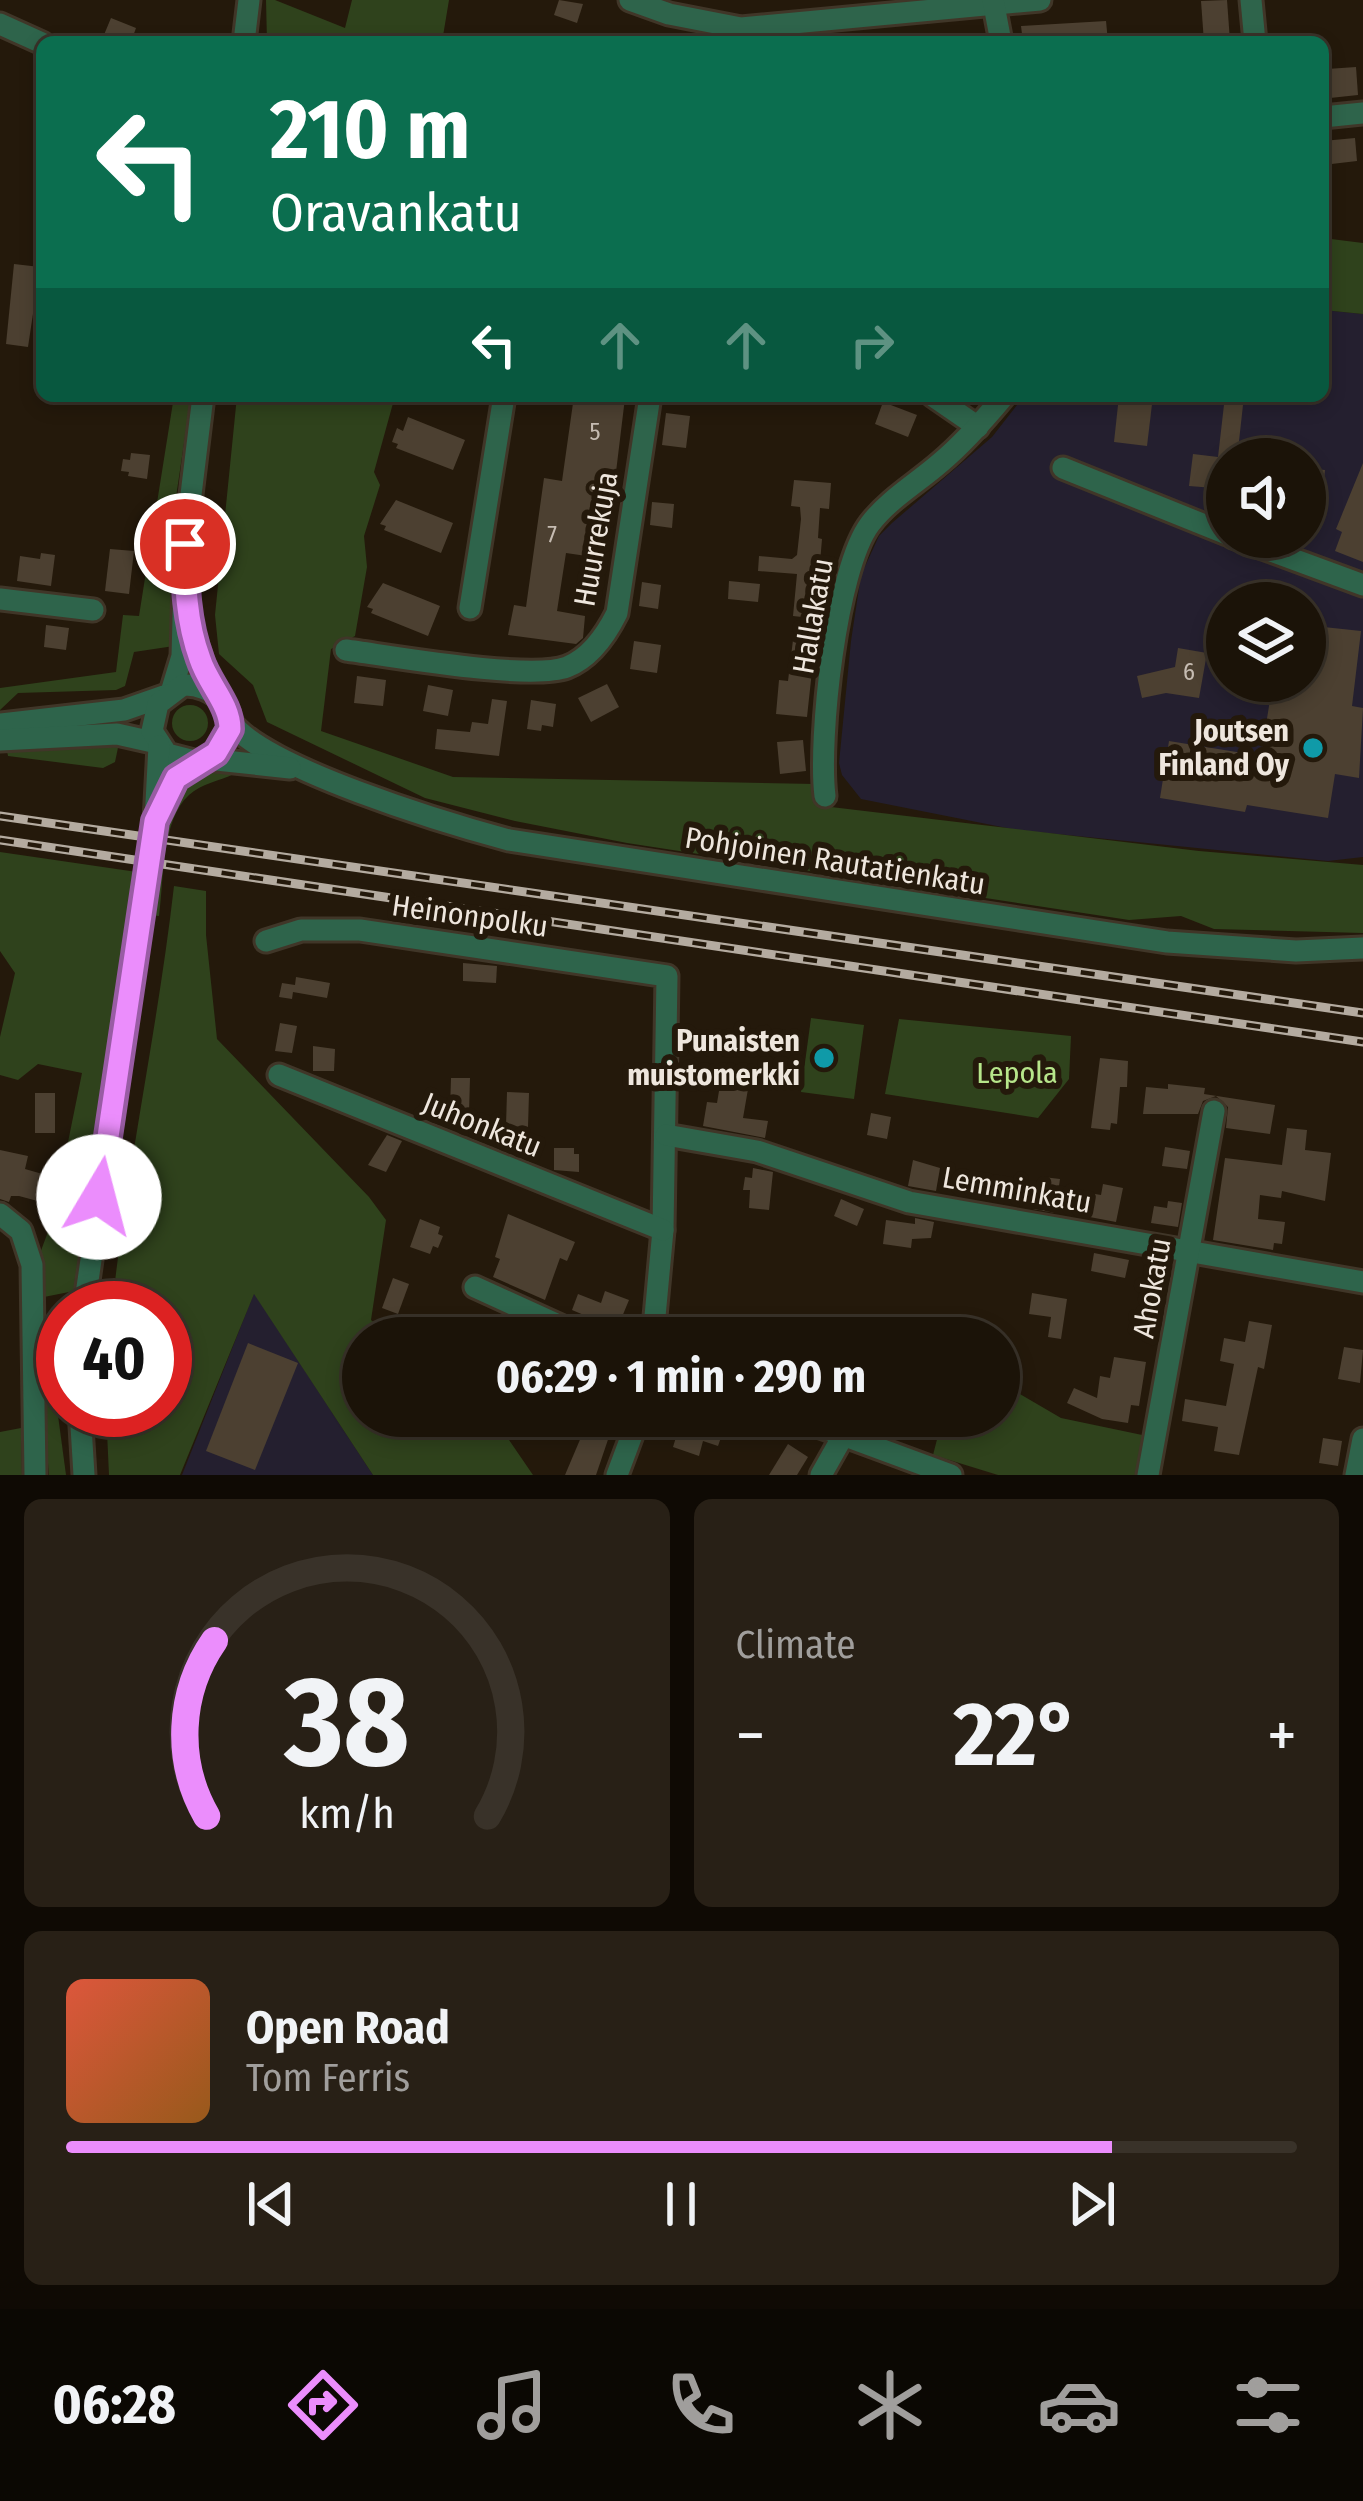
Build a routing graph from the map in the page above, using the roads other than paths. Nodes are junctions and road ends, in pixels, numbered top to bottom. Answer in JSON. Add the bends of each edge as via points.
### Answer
{"nodes":[{"id":1,"x":249,"y":0,"type":"edge"},
{"id":2,"x":630,"y":0,"type":"edge"},
{"id":3,"x":1040,"y":0,"type":"edge"},
{"id":4,"x":1251,"y":0,"type":"edge"},
{"id":5,"x":994,"y":2,"type":"edge"},
{"id":6,"x":0,"y":24,"type":"edge"},
{"id":7,"x":709,"y":33,"type":"edge"},
{"id":8,"x":245,"y":36,"type":"edge"},
{"id":9,"x":1000,"y":36,"type":"edge"},
{"id":10,"x":1254,"y":36,"type":"edge"},
{"id":11,"x":36,"y":40,"type":"edge"},
{"id":12,"x":1363,"y":112,"type":"edge"},
{"id":13,"x":1329,"y":116,"type":"edge"},
{"id":14,"x":202,"y":402,"type":"edge"},
{"id":15,"x":503,"y":402,"type":"edge"},
{"id":16,"x":649,"y":402,"type":"edge"},
{"id":17,"x":942,"y":402,"type":"edge"},
{"id":18,"x":999,"y":402,"type":"edge"},
{"id":19,"x":978,"y":427,"type":"junction"},
{"id":20,"x":1063,"y":468,"type":"dead end"},
{"id":21,"x":1206,"y":526,"type":"edge"},
{"id":22,"x":1290,"y":558,"type":"edge"},
{"id":23,"x":1363,"y":585,"type":"edge"},
{"id":24,"x":0,"y":598,"type":"edge"},
{"id":25,"x":186,"y":604,"type":"junction"},
{"id":26,"x":470,"y":608,"type":"dead end"},
{"id":27,"x":93,"y":610,"type":"dead end"},
{"id":28,"x":346,"y":650,"type":"dead end"},
{"id":29,"x":212,"y":692,"type":"junction"},
{"id":30,"x":168,"y":693,"type":"junction"},
{"id":31,"x":230,"y":721,"type":"junction"},
{"id":32,"x":0,"y":724,"type":"edge"},
{"id":33,"x":0,"y":740,"type":"edge"},
{"id":34,"x":158,"y":745,"type":"junction"},
{"id":35,"x":202,"y":760,"type":"junction"},
{"id":36,"x":309,"y":771,"type":"junction"},
{"id":37,"x":825,"y":796,"type":"dead end"},
{"id":38,"x":155,"y":821,"type":"junction"},
{"id":39,"x":266,"y":941,"type":"dead end"},
{"id":40,"x":1363,"y":948,"type":"edge"},
{"id":41,"x":279,"y":1075,"type":"dead end"},
{"id":42,"x":1214,"y":1111,"type":"dead end"},
{"id":43,"x":666,"y":1135,"type":"junction"},
{"id":44,"x":0,"y":1214,"type":"edge"},
{"id":45,"x":663,"y":1230,"type":"junction"},
{"id":46,"x":1190,"y":1251,"type":"junction"},
{"id":47,"x":88,"y":1281,"type":"edge"},
{"id":48,"x":1363,"y":1282,"type":"edge"},
{"id":49,"x":475,"y":1287,"type":"dead end"},
{"id":50,"x":541,"y":1317,"type":"edge"},
{"id":51,"x":654,"y":1317,"type":"edge"},
{"id":52,"x":82,"y":1437,"type":"edge"},
{"id":53,"x":631,"y":1437,"type":"edge"},
{"id":54,"x":842,"y":1437,"type":"edge"},
{"id":55,"x":846,"y":1437,"type":"edge"},
{"id":56,"x":1363,"y":1439,"type":"edge"},
{"id":57,"x":35,"y":1475,"type":"edge"},
{"id":58,"x":84,"y":1475,"type":"edge"},
{"id":59,"x":617,"y":1475,"type":"edge"},
{"id":60,"x":821,"y":1475,"type":"edge"},
{"id":61,"x":951,"y":1475,"type":"edge"},
{"id":62,"x":1148,"y":1475,"type":"edge"},
{"id":63,"x":1356,"y":1475,"type":"edge"}],
"edges":[{"from":1,"to":8,"type":"street"},
{"from":2,"to":7,"type":"street"},
{"from":3,"to":5,"type":"street"},
{"from":4,"to":10,"type":"street"},
{"from":5,"to":7,"type":"street"},
{"from":5,"to":9,"type":"street"},
{"from":6,"to":11,"type":"street"},
{"from":12,"to":13,"type":"street"},
{"from":14,"to":25,"type":"street"},
{"from":15,"to":26,"type":"street"},
{"from":16,"to":28,"type":"street","name":"Huurrekuja","via":[[617,614],[583,658],[566,668],[527,670]]},
{"from":17,"to":19,"type":"street"},
{"from":18,"to":19,"type":"street","name":"Hallakatu"},
{"from":19,"to":37,"type":"street","name":"Hallakatu","via":[[887,505],[857,546],[841,601]]},
{"from":20,"to":21,"type":"street"},
{"from":22,"to":23,"type":"street"},
{"from":24,"to":27,"type":"street"},
{"from":25,"to":29,"type":"street"},
{"from":25,"to":30,"type":"street","via":[[180,673]]},
{"from":29,"to":30,"type":"street","via":[[193,684]]},
{"from":29,"to":31,"type":"street"},
{"from":30,"to":32,"type":"street","via":[[124,710]]},
{"from":30,"to":34,"type":"street","via":[[153,718]]},
{"from":31,"to":35,"type":"street","via":[[223,746]]},
{"from":31,"to":36,"type":"street","name":"Pohjoinen Rautatienkatu"},
{"from":33,"to":34,"type":"street","via":[[124,734]]},
{"from":34,"to":35,"type":"street","via":[[176,758]]},
{"from":34,"to":38,"type":"street"},
{"from":35,"to":36,"type":"street","name":"Pohjoinen Rautatienkatu"},
{"from":35,"to":38,"type":"street","via":[[176,778]]},
{"from":36,"to":40,"type":"street","name":"Pohjoinen Rautatienkatu","via":[[458,826],[566,851],[1167,942]]},
{"from":38,"to":47,"type":"street"},
{"from":39,"to":43,"type":"street","name":"Heinonpolku","via":[[342,929],[667,976]]},
{"from":41,"to":45,"type":"street","name":"Juhonkatu"},
{"from":42,"to":46,"type":"street","name":"Ahokatu"},
{"from":43,"to":45,"type":"street"},
{"from":43,"to":46,"type":"street","name":"Lemminkatu","via":[[757,1151],[909,1202]]},
{"from":44,"to":57,"type":"street","via":[[21,1231],[32,1265]]},
{"from":45,"to":51,"type":"street"},
{"from":46,"to":48,"type":"street","name":"Lemminkatu"},
{"from":46,"to":62,"type":"street","name":"Ahokatu"},
{"from":49,"to":50,"type":"street"},
{"from":52,"to":58,"type":"street"},
{"from":53,"to":59,"type":"street"},
{"from":54,"to":60,"type":"street"},
{"from":55,"to":61,"type":"street"},
{"from":56,"to":63,"type":"street"}]}
